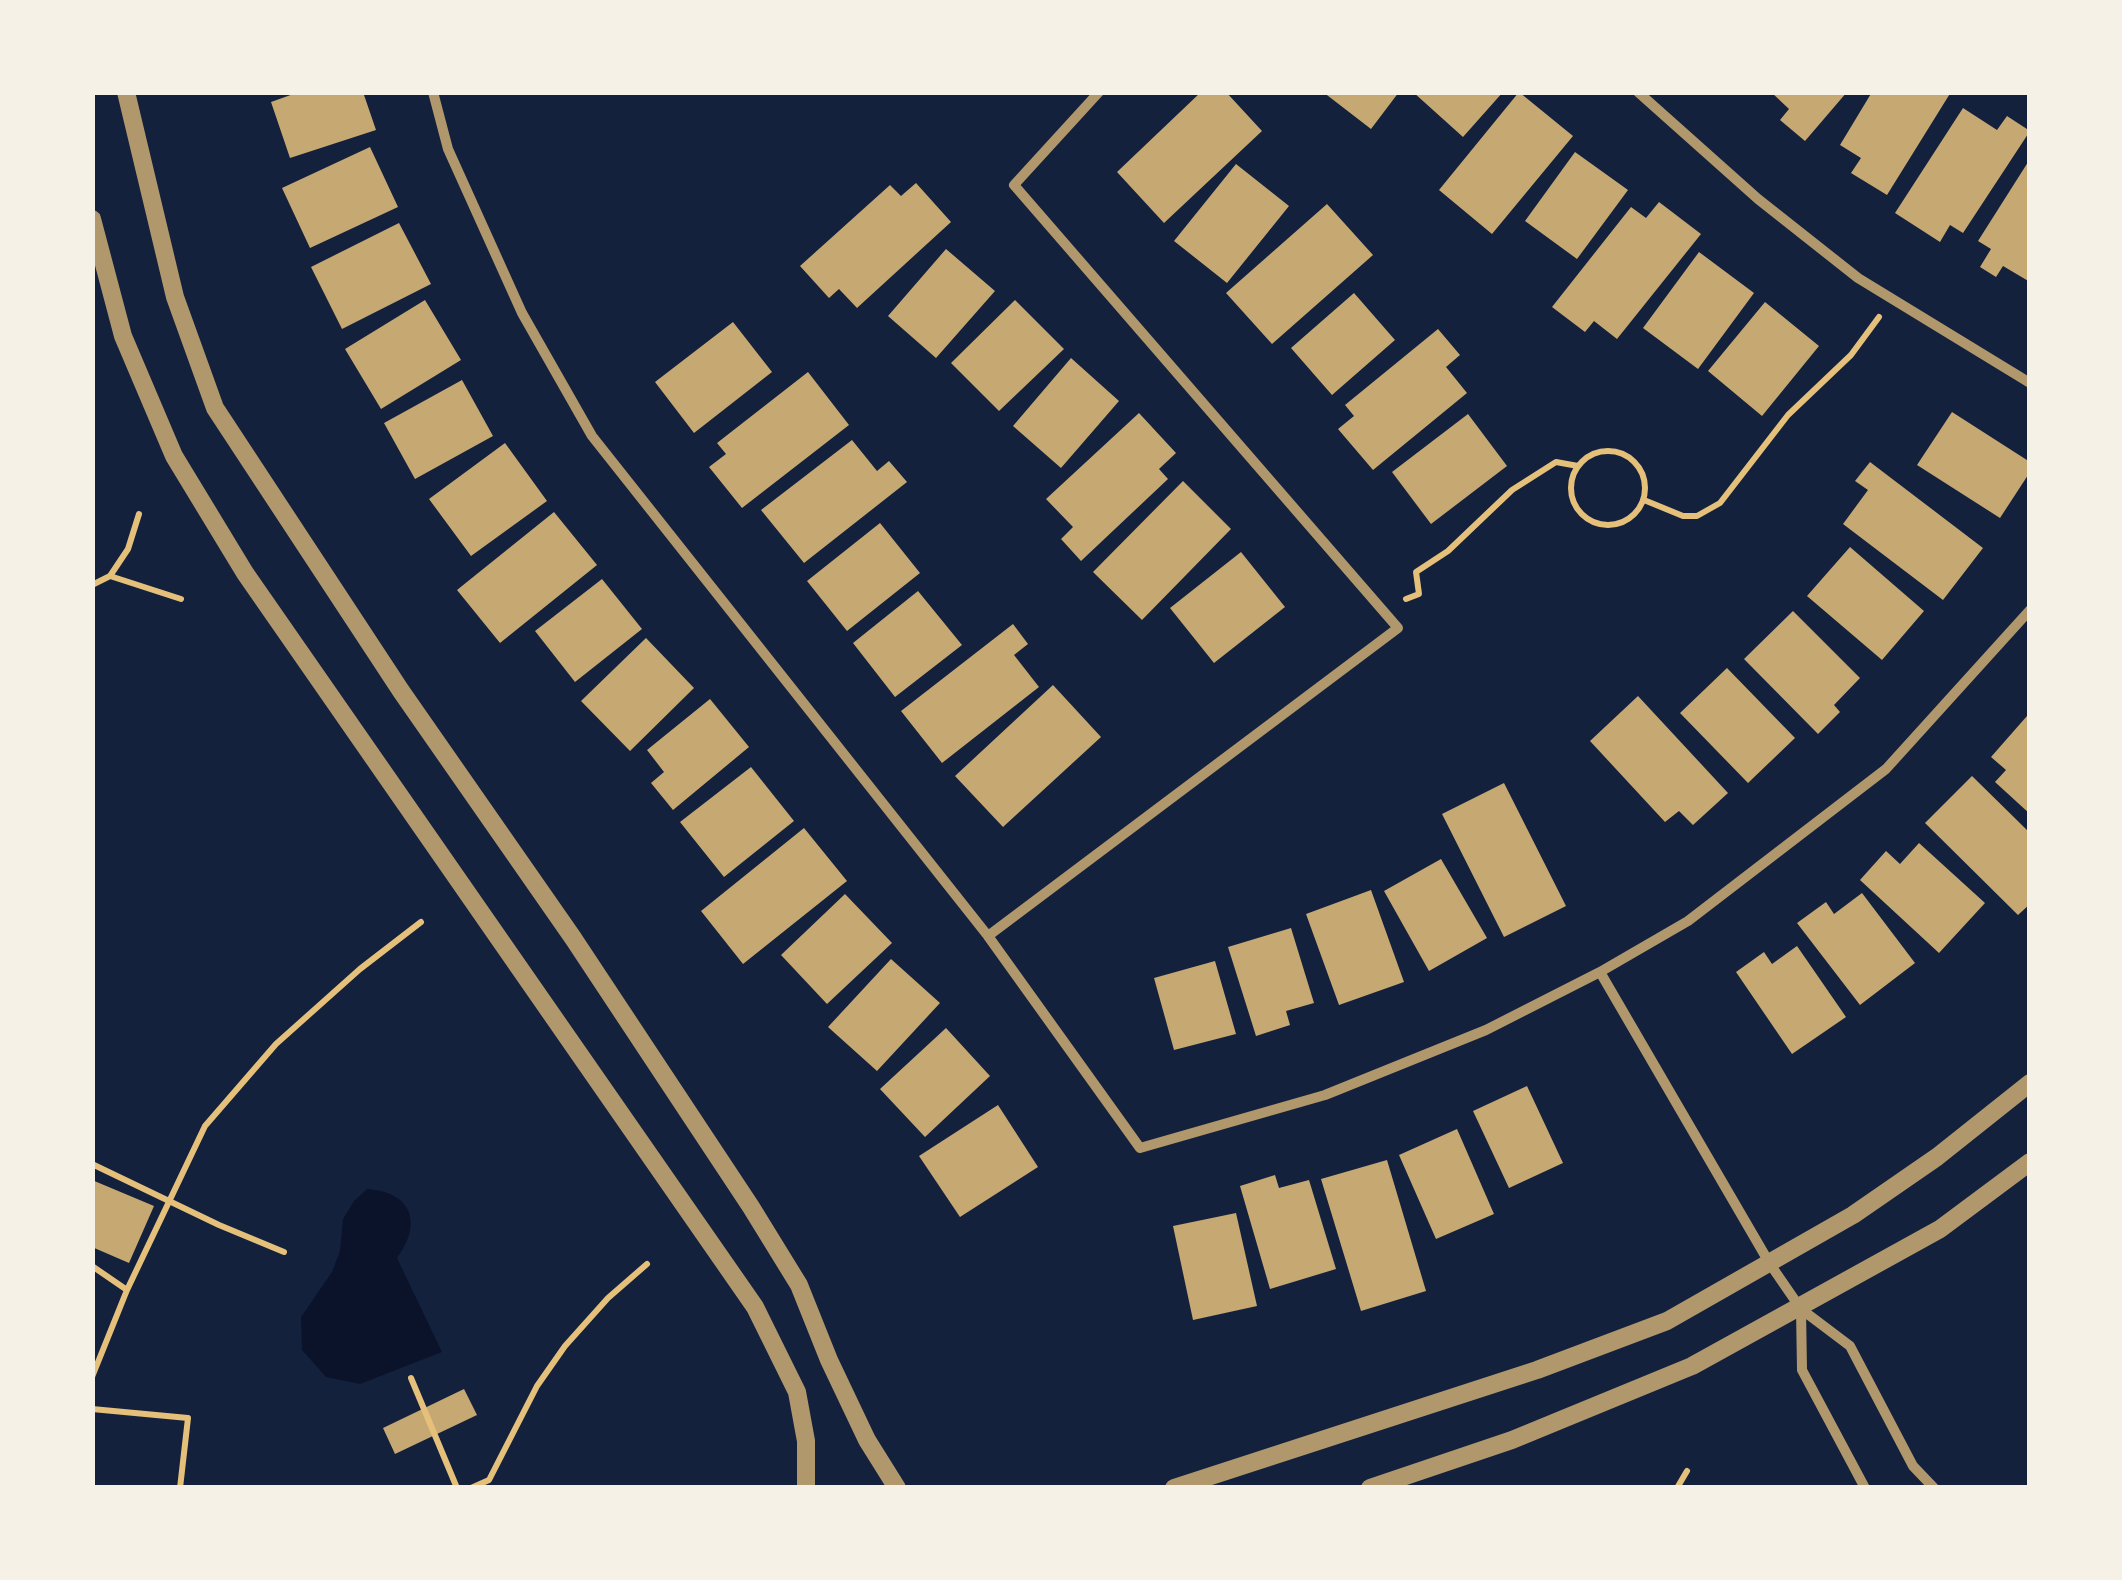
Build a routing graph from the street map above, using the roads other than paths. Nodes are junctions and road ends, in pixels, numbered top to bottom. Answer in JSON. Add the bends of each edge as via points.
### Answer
{"nodes":[{"id":1,"x":126,"y":92,"type":"edge"},
{"id":2,"x":433,"y":92,"type":"edge"},
{"id":3,"x":1099,"y":92,"type":"edge"},
{"id":4,"x":1638,"y":92,"type":"edge"},
{"id":5,"x":92,"y":219,"type":"edge"},
{"id":6,"x":2030,"y":383,"type":"edge"},
{"id":7,"x":2030,"y":610,"type":"edge"},
{"id":8,"x":988,"y":936,"type":"junction"},
{"id":9,"x":1600,"y":972,"type":"junction"},
{"id":10,"x":2030,"y":1084,"type":"edge"},
{"id":11,"x":2030,"y":1162,"type":"edge"},
{"id":12,"x":1770,"y":1264,"type":"junction"},
{"id":13,"x":1801,"y":1308,"type":"junction"},
{"id":14,"x":806,"y":1488,"type":"edge"},
{"id":15,"x":897,"y":1488,"type":"edge"},
{"id":16,"x":1174,"y":1488,"type":"edge"},
{"id":17,"x":1370,"y":1488,"type":"edge"},
{"id":18,"x":1865,"y":1488,"type":"edge"},
{"id":19,"x":1934,"y":1488,"type":"edge"}],
"edges":[{"from":1,"to":15,"type":"street","via":[[175,297],[215,408],[751,1207],[799,1285],[867,1440]]},
{"from":2,"to":8,"type":"street","via":[[448,149],[522,313],[592,436]]},
{"from":3,"to":8,"type":"street","via":[[1014,185],[1398,628]]},
{"from":4,"to":6,"type":"street","via":[[1858,278]]},
{"from":5,"to":14,"type":"street","via":[[122,336],[174,456],[245,573],[754,1307],[797,1392]]},
{"from":7,"to":9,"type":"street","via":[[1886,769],[1688,921]]},
{"from":8,"to":9,"type":"street","via":[[1140,1148],[1325,1095],[1486,1030]]},
{"from":9,"to":12,"type":"street"},
{"from":10,"to":12,"type":"street","via":[[1937,1158]]},
{"from":11,"to":13,"type":"street","via":[[1940,1230]]},
{"from":12,"to":13,"type":"street"},
{"from":12,"to":16,"type":"street","via":[[1667,1321],[1556,1364]]},
{"from":13,"to":17,"type":"street","via":[[1609,1402]]},
{"from":13,"to":18,"type":"street","via":[[1802,1370]]},
{"from":13,"to":19,"type":"street","via":[[1850,1346],[1913,1466]]}]}
